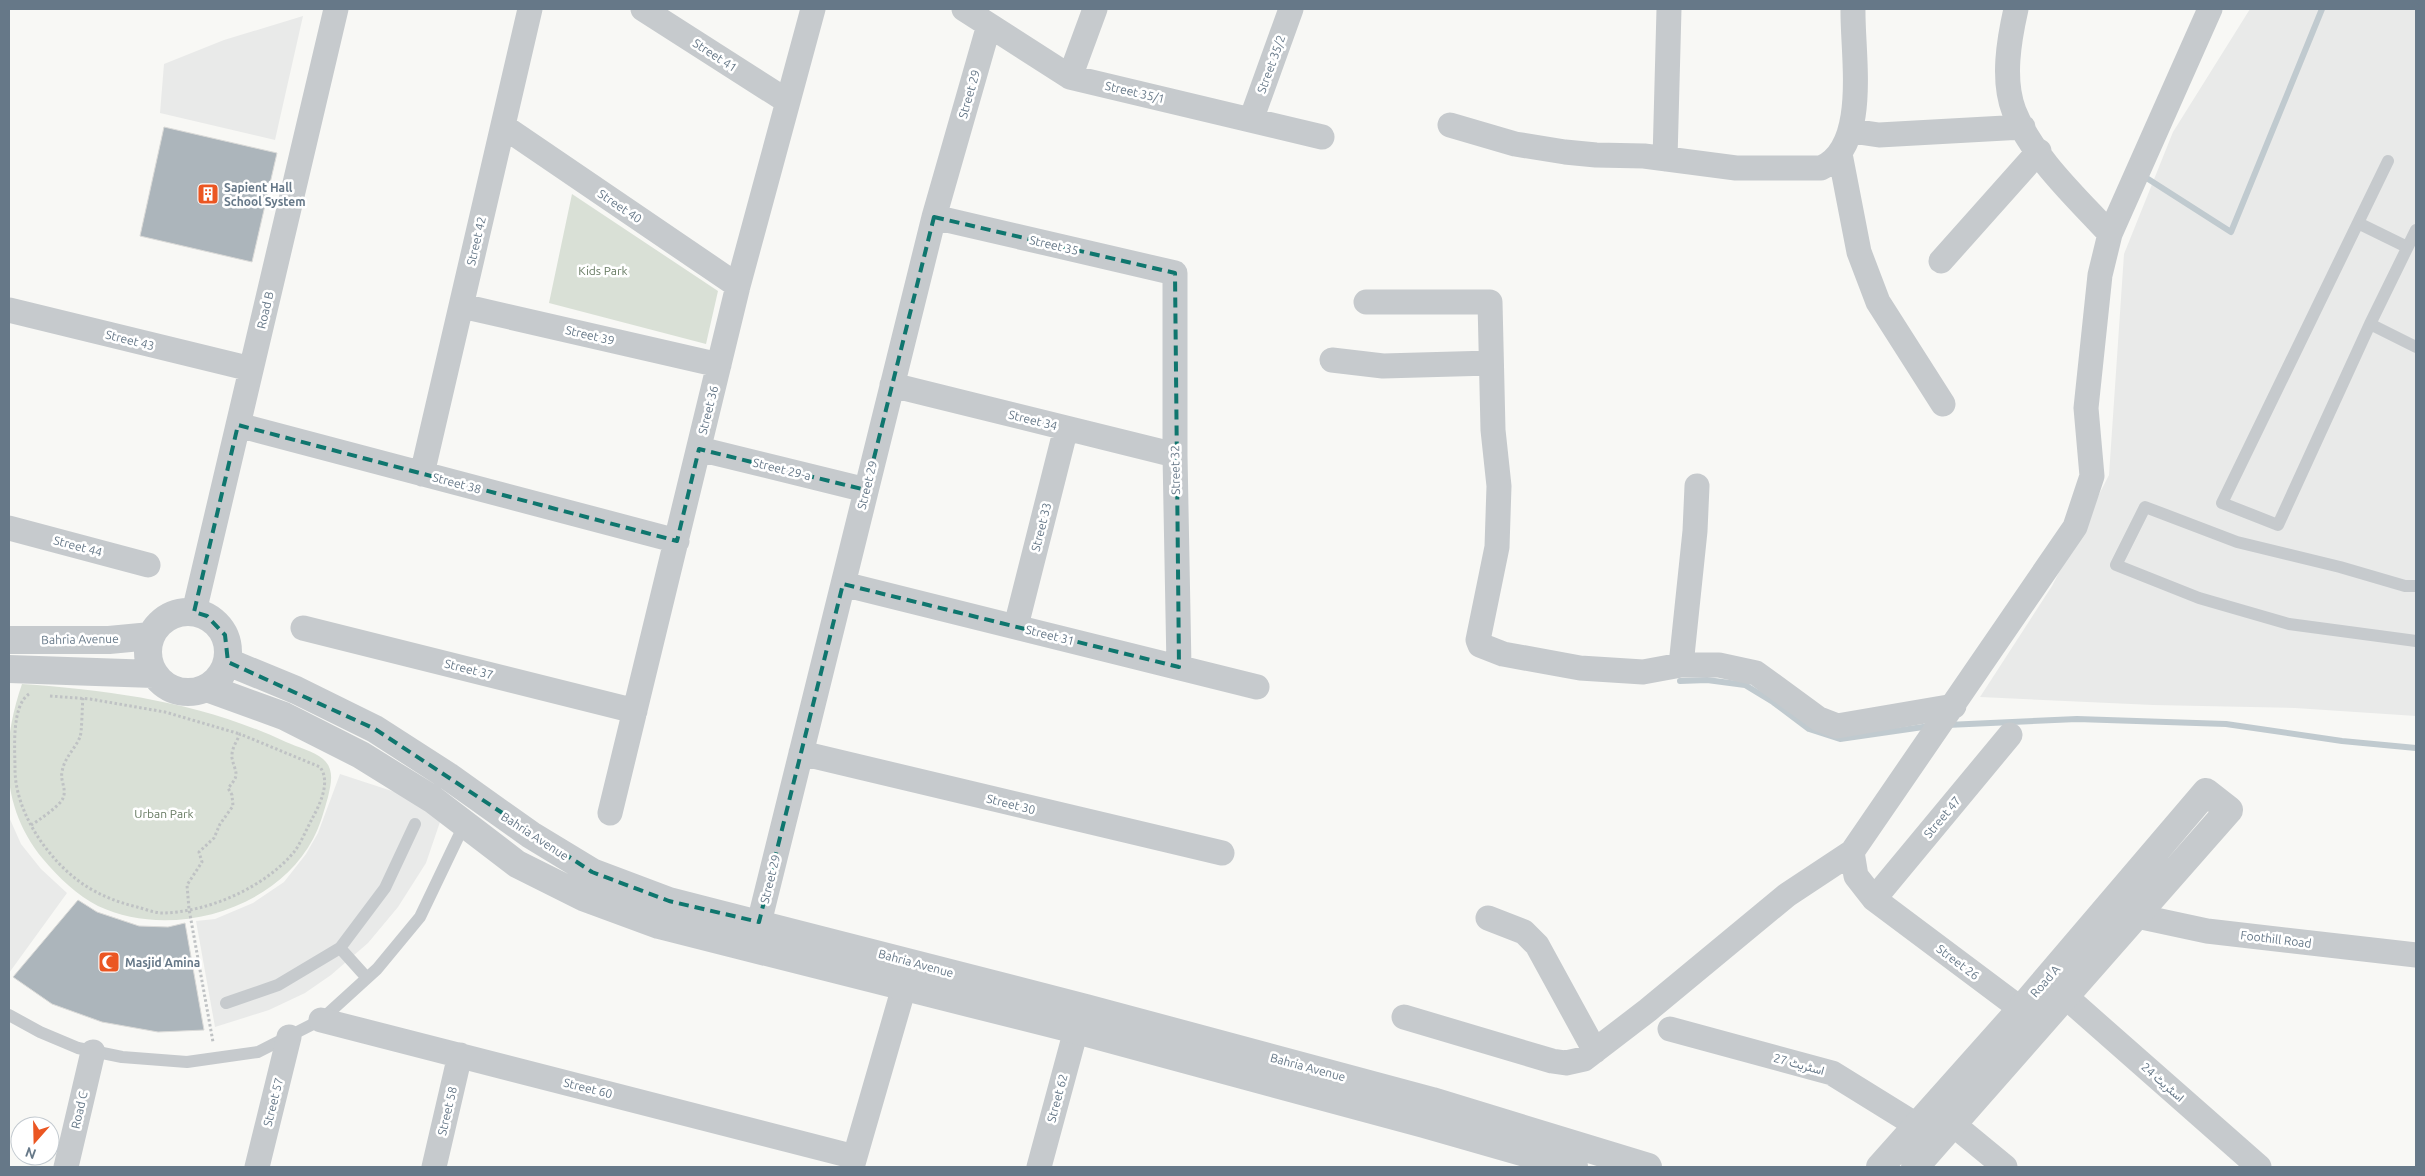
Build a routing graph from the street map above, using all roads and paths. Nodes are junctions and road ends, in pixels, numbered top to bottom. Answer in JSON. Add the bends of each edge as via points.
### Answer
{"nodes":[{"id":1,"x":336,"y":9,"type":"edge"},
{"id":2,"x":530,"y":9,"type":"edge"},
{"id":3,"x":643,"y":9,"type":"edge"},
{"id":4,"x":813,"y":9,"type":"edge"},
{"id":5,"x":964,"y":9,"type":"edge"},
{"id":6,"x":1094,"y":9,"type":"edge"},
{"id":7,"x":1291,"y":9,"type":"edge"},
{"id":8,"x":1669,"y":9,"type":"edge"},
{"id":9,"x":1853,"y":9,"type":"edge"},
{"id":10,"x":2016,"y":9,"type":"edge"},
{"id":11,"x":2210,"y":9,"type":"edge"},
{"id":12,"x":989,"y":25,"type":"junction"},
{"id":13,"x":1070,"y":77,"type":"junction"},
{"id":14,"x":787,"y":101,"type":"junction"},
{"id":15,"x":1251,"y":120,"type":"junction"},
{"id":16,"x":1450,"y":125,"type":"dead end"},
{"id":17,"x":503,"y":126,"type":"junction"},
{"id":18,"x":2023,"y":127,"type":"junction"},
{"id":19,"x":1852,"y":131,"type":"junction"},
{"id":20,"x":1322,"y":137,"type":"dead end"},
{"id":21,"x":2038,"y":151,"type":"junction"},
{"id":22,"x":1840,"y":154,"type":"junction"},
{"id":23,"x":1665,"y":159,"type":"junction"},
{"id":24,"x":2388,"y":161,"type":"dead end"},
{"id":25,"x":934,"y":216,"type":"junction"},
{"id":26,"x":2358,"y":223,"type":"junction"},
{"id":27,"x":2416,"y":230,"type":"edge"},
{"id":28,"x":2110,"y":234,"type":"junction"},
{"id":29,"x":2407,"y":247,"type":"junction"},
{"id":30,"x":1941,"y":261,"type":"dead end"},
{"id":31,"x":1175,"y":273,"type":"joint"},
{"id":32,"x":738,"y":286,"type":"junction"},
{"id":33,"x":1366,"y":302,"type":"dead end"},
{"id":34,"x":462,"y":306,"type":"junction"},
{"id":35,"x":9,"y":310,"type":"edge"},
{"id":36,"x":2370,"y":324,"type":"junction"},
{"id":37,"x":2416,"y":346,"type":"edge"},
{"id":38,"x":1332,"y":360,"type":"dead end"},
{"id":39,"x":1491,"y":363,"type":"junction"},
{"id":40,"x":719,"y":365,"type":"junction"},
{"id":41,"x":251,"y":370,"type":"junction"},
{"id":42,"x":892,"y":385,"type":"junction"},
{"id":43,"x":1943,"y":404,"type":"dead end"},
{"id":44,"x":238,"y":425,"type":"junction"},
{"id":45,"x":1066,"y":428,"type":"junction"},
{"id":46,"x":699,"y":448,"type":"junction"},
{"id":47,"x":1175,"y":455,"type":"junction"},
{"id":48,"x":422,"y":474,"type":"junction"},
{"id":49,"x":1696,"y":486,"type":"dead end"},
{"id":50,"x":866,"y":490,"type":"junction"},
{"id":51,"x":9,"y":528,"type":"edge"},
{"id":52,"x":677,"y":540,"type":"junction"},
{"id":53,"x":148,"y":564,"type":"dead end"},
{"id":54,"x":843,"y":584,"type":"junction"},
{"id":55,"x":2416,"y":586,"type":"edge"},
{"id":56,"x":194,"y":612,"type":"junction"},
{"id":57,"x":1016,"y":626,"type":"junction"},
{"id":58,"x":303,"y":628,"type":"dead end"},
{"id":59,"x":151,"y":636,"type":"junction"},
{"id":60,"x":9,"y":640,"type":"edge"},
{"id":61,"x":2416,"y":640,"type":"edge"},
{"id":62,"x":228,"y":662,"type":"junction"},
{"id":63,"x":1681,"y":665,"type":"junction"},
{"id":64,"x":1179,"y":667,"type":"junction"},
{"id":65,"x":9,"y":670,"type":"edge"},
{"id":66,"x":154,"y":674,"type":"junction"},
{"id":67,"x":1257,"y":687,"type":"dead end"},
{"id":68,"x":207,"y":688,"type":"junction"},
{"id":69,"x":37,"y":695,"type":"dead end"},
{"id":70,"x":47,"y":696,"type":"dead end"},
{"id":71,"x":83,"y":698,"type":"junction"},
{"id":72,"x":635,"y":711,"type":"junction"},
{"id":73,"x":1950,"y":711,"type":"junction"},
{"id":74,"x":240,"y":734,"type":"junction"},
{"id":75,"x":2010,"y":735,"type":"dead end"},
{"id":76,"x":801,"y":753,"type":"junction"},
{"id":77,"x":610,"y":813,"type":"dead end"},
{"id":78,"x":31,"y":824,"type":"junction"},
{"id":79,"x":415,"y":824,"type":"dead end"},
{"id":80,"x":464,"y":825,"type":"junction"},
{"id":81,"x":1852,"y":852,"type":"junction"},
{"id":82,"x":1222,"y":853,"type":"dead end"},
{"id":83,"x":1874,"y":899,"type":"junction"},
{"id":84,"x":189,"y":909,"type":"junction"},
{"id":85,"x":2137,"y":916,"type":"junction"},
{"id":86,"x":1488,"y":918,"type":"dead end"},
{"id":87,"x":756,"y":935,"type":"junction"},
{"id":88,"x":340,"y":948,"type":"junction"},
{"id":89,"x":2416,"y":955,"type":"edge"},
{"id":90,"x":367,"y":978,"type":"junction"},
{"id":91,"x":904,"y":987,"type":"junction"},
{"id":92,"x":2066,"y":997,"type":"junction"},
{"id":93,"x":226,"y":1003,"type":"dead end"},
{"id":94,"x":9,"y":1015,"type":"edge"},
{"id":95,"x":1404,"y":1017,"type":"dead end"},
{"id":96,"x":2031,"y":1017,"type":"junction"},
{"id":97,"x":321,"y":1020,"type":"junction"},
{"id":98,"x":1670,"y":1029,"type":"dead end"},
{"id":99,"x":1076,"y":1030,"type":"junction"},
{"id":100,"x":289,"y":1037,"type":"junction"},
{"id":101,"x":1595,"y":1051,"type":"junction"},
{"id":102,"x":93,"y":1052,"type":"junction"},
{"id":103,"x":460,"y":1055,"type":"junction"},
{"id":104,"x":216,"y":1058,"type":"junction"},
{"id":105,"x":1916,"y":1125,"type":"junction"},
{"id":106,"x":1954,"y":1125,"type":"junction"},
{"id":107,"x":853,"y":1162,"type":"edge"},
{"id":108,"x":66,"y":1167,"type":"edge"},
{"id":109,"x":257,"y":1167,"type":"edge"},
{"id":110,"x":434,"y":1167,"type":"edge"},
{"id":111,"x":1039,"y":1167,"type":"edge"},
{"id":112,"x":1574,"y":1167,"type":"edge"},
{"id":113,"x":1648,"y":1167,"type":"edge"},
{"id":114,"x":1880,"y":1167,"type":"edge"},
{"id":115,"x":1915,"y":1167,"type":"edge"},
{"id":116,"x":2004,"y":1167,"type":"edge"},
{"id":117,"x":2259,"y":1167,"type":"edge"}],
"edges":[{"from":1,"to":41,"type":"street","name":"Road B"},
{"from":2,"to":17,"type":"street","name":"Street 42"},
{"from":3,"to":14,"type":"street","name":"Street 41"},
{"from":4,"to":14,"type":"street","name":"Street 36"},
{"from":5,"to":12,"type":"street","name":"Street 35/1"},
{"from":6,"to":13,"type":"street"},
{"from":7,"to":15,"type":"street","name":"Street 35/2"},
{"from":8,"to":23,"type":"street"},
{"from":9,"to":19,"type":"street"},
{"from":10,"to":18,"type":"street","via":[[2009,40],[2009,88],[2014,110]]},
{"from":11,"to":28,"type":"street"},
{"from":12,"to":13,"type":"street","name":"Street 35/1"},
{"from":12,"to":25,"type":"street","name":"Street 29"},
{"from":13,"to":15,"type":"street","name":"Street 35/1"},
{"from":14,"to":32,"type":"street","name":"Street 36"},
{"from":15,"to":20,"type":"street","name":"Street 35/1"},
{"from":16,"to":23,"type":"street","via":[[1515,144],[1565,152]]},
{"from":17,"to":32,"type":"street","name":"Street 40"},
{"from":17,"to":34,"type":"street","name":"Street 42"},
{"from":18,"to":19,"type":"street","via":[[1878,136]]},
{"from":18,"to":21,"type":"street"},
{"from":19,"to":22,"type":"street"},
{"from":21,"to":28,"type":"street"},
{"from":21,"to":30,"type":"street"},
{"from":22,"to":23,"type":"street","via":[[1821,168],[1736,168]]},
{"from":22,"to":43,"type":"street","via":[[1859,252],[1878,302]]},
{"from":24,"to":26,"type":"lane"},
{"from":25,"to":31,"type":"street","name":"Street 35"},
{"from":25,"to":42,"type":"street","name":"Street 29"},
{"from":26,"to":29,"type":"lane"},
{"from":26,"to":36,"type":"lane","via":[[2222,503],[2278,525]]},
{"from":27,"to":29,"type":"lane"},
{"from":28,"to":73,"type":"street","via":[[2100,275],[2086,408],[2092,476],[2075,527]]},
{"from":29,"to":36,"type":"lane"},
{"from":31,"to":47,"type":"street","name":"Street 32"},
{"from":32,"to":40,"type":"street","name":"Street 36"},
{"from":33,"to":39,"type":"street","via":[[1490,302]]},
{"from":34,"to":40,"type":"street","name":"Street 39"},
{"from":34,"to":48,"type":"street","name":"Street 42"},
{"from":35,"to":41,"type":"street","name":"Street 43"},
{"from":36,"to":37,"type":"lane"},
{"from":38,"to":39,"type":"street","via":[[1383,366]]},
{"from":39,"to":63,"type":"street","via":[[1499,494],[1497,547],[1478,640],[1480,645],[1503,654],[1580,668],[1643,672]]},
{"from":40,"to":46,"type":"street","name":"Street 36"},
{"from":41,"to":44,"type":"street","name":"Road B"},
{"from":42,"to":45,"type":"street","name":"Street 34"},
{"from":42,"to":50,"type":"street","name":"Street 29"},
{"from":44,"to":48,"type":"street","name":"Street 38"},
{"from":44,"to":56,"type":"street","name":"Road B"},
{"from":45,"to":47,"type":"street","name":"Street 34"},
{"from":45,"to":57,"type":"street","name":"Street 33"},
{"from":46,"to":50,"type":"street","name":"Street 29-a"},
{"from":46,"to":52,"type":"street","name":"Street 36"},
{"from":47,"to":64,"type":"street","name":"Street 32"},
{"from":48,"to":52,"type":"street","name":"Street 38"},
{"from":49,"to":63,"type":"street","via":[[1695,531]]},
{"from":50,"to":54,"type":"street","name":"Street 29"},
{"from":51,"to":53,"type":"street","name":"Street 44"},
{"from":52,"to":72,"type":"street","name":"Street 36"},
{"from":54,"to":57,"type":"street","name":"Street 31"},
{"from":54,"to":76,"type":"street","name":"Street 29"},
{"from":55,"to":61,"type":"lane","via":[[2405,586],[2237,542],[2146,507],[2116,565],[2199,598],[2289,624]]},
{"from":56,"to":59,"type":"street","via":[[168,616]]},
{"from":56,"to":62,"type":"street","via":[[212,620],[226,636]]},
{"from":57,"to":64,"type":"street","name":"Street 31"},
{"from":58,"to":72,"type":"street","name":"Street 37"},
{"from":59,"to":60,"type":"street","name":"Bahria Avenue","via":[[108,640]]},
{"from":59,"to":66,"type":"street","via":[[148,656]]},
{"from":62,"to":68,"type":"street","via":[[223,673]]},
{"from":62,"to":87,"type":"street","name":"Bahria Avenue","via":[[296,690],[375,729],[531,835],[592,872]]},
{"from":63,"to":73,"type":"street","via":[[1719,665],[1756,673],[1819,719],[1837,726]]},
{"from":64,"to":67,"type":"street","name":"Street 31"},
{"from":65,"to":66,"type":"street"},
{"from":66,"to":68,"type":"street","via":[[172,689],[190,692]]},
{"from":68,"to":80,"type":"street","name":"Bahria Avenue","via":[[284,716],[361,755],[432,799]]},
{"from":69,"to":78,"type":"path","via":[[27,694],[17,715],[15,735],[15,773],[23,807]]},
{"from":70,"to":71,"type":"path"},
{"from":71,"to":74,"type":"path","via":[[165,712]]},
{"from":71,"to":78,"type":"path","via":[[81,736],[65,760],[62,772],[63,799],[58,807],[48,810]]},
{"from":72,"to":77,"type":"street","name":"Street 36"},
{"from":73,"to":81,"type":"street"},
{"from":74,"to":84,"type":"path","via":[[232,758],[237,770],[235,780],[228,788],[233,806],[214,838],[200,852],[202,862],[187,885]]},
{"from":74,"to":84,"type":"path","via":[[320,766],[326,782],[315,813],[294,852],[251,887],[222,901]]},
{"from":75,"to":83,"type":"street","name":"Street 47"},
{"from":76,"to":82,"type":"street","name":"Street 30"},
{"from":76,"to":87,"type":"street","name":"Street 29"},
{"from":78,"to":84,"type":"path","via":[[60,865],[85,887],[110,900],[161,913]]},
{"from":79,"to":88,"type":"lane","via":[[385,888]]},
{"from":80,"to":87,"type":"street","name":"Bahria Avenue","via":[[517,864],[583,897],[660,925]]},
{"from":80,"to":90,"type":"lane","via":[[420,918]]},
{"from":81,"to":83,"type":"street","name":"Street 26","via":[[1856,876]]},
{"from":81,"to":101,"type":"street","via":[[1787,895]]},
{"from":83,"to":96,"type":"street","name":"Street 26"},
{"from":84,"to":104,"type":"path"},
{"from":85,"to":89,"type":"street","name":"Foothill Road","via":[[2207,931]]},
{"from":85,"to":92,"type":"street","name":"Road A"},
{"from":85,"to":96,"type":"street","name":"Road A","via":[[2229,810],[2206,792]]},
{"from":86,"to":101,"type":"street","via":[[1524,932],[1537,946]]},
{"from":87,"to":91,"type":"street","name":"Bahria Avenue"},
{"from":87,"to":113,"type":"street","name":"Bahria Avenue","via":[[1432,1101]]},
{"from":88,"to":90,"type":"lane"},
{"from":88,"to":93,"type":"lane","via":[[278,985]]},
{"from":90,"to":97,"type":"lane"},
{"from":91,"to":99,"type":"street","name":"Bahria Avenue"},
{"from":91,"to":107,"type":"street"},
{"from":92,"to":96,"type":"street","name":"Road A"},
{"from":92,"to":117,"type":"street","name":"اسٹریٹ 24"},
{"from":94,"to":102,"type":"lane","via":[[40,1032]]},
{"from":95,"to":101,"type":"street","via":[[1552,1061],[1566,1063],[1584,1059]]},
{"from":96,"to":105,"type":"street","name":"Road A"},
{"from":96,"to":106,"type":"street","name":"Road A"},
{"from":97,"to":100,"type":"lane"},
{"from":97,"to":103,"type":"street","name":"Street 60"},
{"from":98,"to":105,"type":"street","name":"اسٹریٹ 27","via":[[1832,1073]]},
{"from":99,"to":111,"type":"street","name":"Street 62"},
{"from":99,"to":112,"type":"street","name":"Bahria Avenue"},
{"from":100,"to":104,"type":"lane","via":[[258,1052]]},
{"from":100,"to":109,"type":"street","name":"Street 57"},
{"from":102,"to":104,"type":"lane","via":[[187,1062]]},
{"from":102,"to":108,"type":"street","name":"Road C"},
{"from":103,"to":107,"type":"street","name":"Street 60"},
{"from":103,"to":110,"type":"street","name":"Street 58"},
{"from":105,"to":114,"type":"street","name":"Road A"},
{"from":106,"to":115,"type":"street","name":"Road A"},
{"from":106,"to":116,"type":"street"}]}
